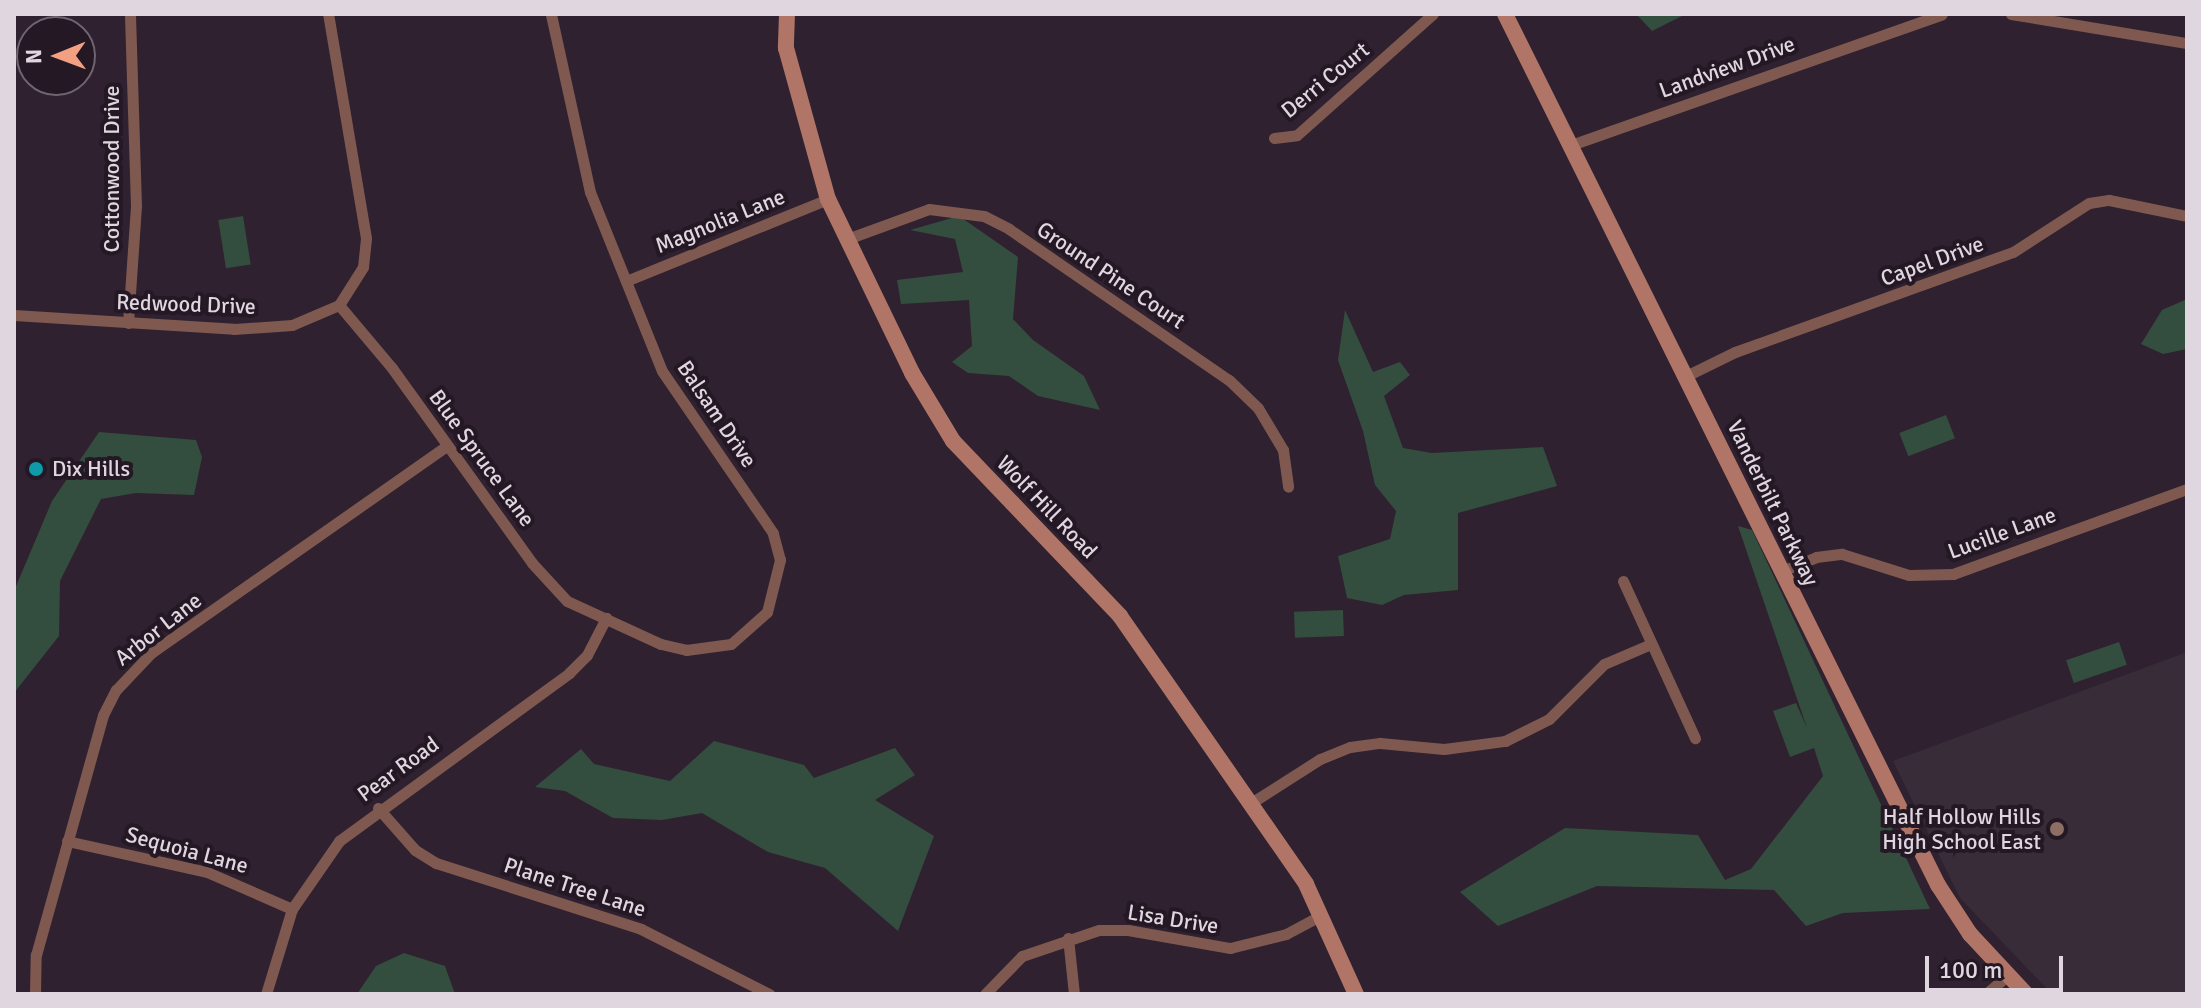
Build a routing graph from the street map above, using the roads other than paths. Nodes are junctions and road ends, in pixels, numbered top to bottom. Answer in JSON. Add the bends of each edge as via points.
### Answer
{"nodes":[{"id":1,"x":130,"y":14,"type":"edge"},
{"id":2,"x":328,"y":14,"type":"edge"},
{"id":3,"x":551,"y":14,"type":"edge"},
{"id":4,"x":787,"y":14,"type":"edge"},
{"id":5,"x":1433,"y":14,"type":"edge"},
{"id":6,"x":1505,"y":14,"type":"edge"},
{"id":7,"x":1942,"y":14,"type":"edge"},
{"id":8,"x":2011,"y":14,"type":"edge"},
{"id":9,"x":2187,"y":43,"type":"edge"},
{"id":10,"x":1274,"y":138,"type":"dead end"},
{"id":11,"x":1571,"y":145,"type":"junction"},
{"id":12,"x":828,"y":199,"type":"junction"},
{"id":13,"x":2187,"y":216,"type":"edge"},
{"id":14,"x":847,"y":239,"type":"junction"},
{"id":15,"x":626,"y":281,"type":"junction"},
{"id":16,"x":339,"y":305,"type":"junction"},
{"id":17,"x":14,"y":315,"type":"edge"},
{"id":18,"x":128,"y":323,"type":"junction"},
{"id":19,"x":1686,"y":376,"type":"junction"},
{"id":20,"x":445,"y":447,"type":"junction"},
{"id":21,"x":1288,"y":487,"type":"dead end"},
{"id":22,"x":2187,"y":489,"type":"edge"},
{"id":23,"x":1782,"y":571,"type":"junction"},
{"id":24,"x":1623,"y":581,"type":"dead end"},
{"id":25,"x":606,"y":618,"type":"junction"},
{"id":26,"x":1651,"y":644,"type":"junction"},
{"id":27,"x":1695,"y":738,"type":"dead end"},
{"id":28,"x":1251,"y":803,"type":"junction"},
{"id":29,"x":378,"y":808,"type":"junction"},
{"id":30,"x":67,"y":841,"type":"junction"},
{"id":31,"x":292,"y":909,"type":"junction"},
{"id":32,"x":1321,"y":915,"type":"junction"},
{"id":33,"x":1068,"y":938,"type":"junction"},
{"id":34,"x":2007,"y":976,"type":"junction"},
{"id":35,"x":35,"y":994,"type":"edge"},
{"id":36,"x":266,"y":994,"type":"edge"},
{"id":37,"x":769,"y":994,"type":"edge"},
{"id":38,"x":985,"y":994,"type":"edge"},
{"id":39,"x":1074,"y":994,"type":"edge"},
{"id":40,"x":1356,"y":994,"type":"edge"},
{"id":41,"x":1986,"y":994,"type":"edge"},
{"id":42,"x":2026,"y":994,"type":"edge"}],
"edges":[{"from":1,"to":18,"type":"street","name":"Cottonwood Drive","via":[[136,206]]},
{"from":2,"to":16,"type":"street","via":[[366,238],[363,267]]},
{"from":3,"to":15,"type":"street","name":"Balsam Drive","via":[[578,153]]},
{"from":4,"to":12,"type":"street","name":"Wolf Hill Road","via":[[786,48]]},
{"from":5,"to":10,"type":"street","name":"Derri Court","via":[[1297,135]]},
{"from":6,"to":11,"type":"street","name":"Vanderbilt Parkway"},
{"from":7,"to":11,"type":"street","name":"Landview Drive"},
{"from":8,"to":9,"type":"street"},
{"from":11,"to":19,"type":"street","name":"Vanderbilt Parkway"},
{"from":12,"to":14,"type":"street","name":"Wolf Hill Road"},
{"from":12,"to":15,"type":"street","name":"Magnolia Lane"},
{"from":13,"to":19,"type":"street","name":"Capel Drive","via":[[2109,200],[2089,203],[2013,252],[1735,352]]},
{"from":14,"to":21,"type":"street","name":"Ground Pine Court","via":[[929,209],[984,216],[1009,229],[1229,380],[1258,408],[1283,450]]},
{"from":14,"to":28,"type":"street","name":"Wolf Hill Road","via":[[912,373],[953,441],[1116,611]]},
{"from":15,"to":25,"type":"street","name":"Balsam Drive","via":[[662,371],[752,498],[773,533],[780,560],[767,612],[731,644],[686,650]]},
{"from":16,"to":18,"type":"street","name":"Redwood Drive","via":[[292,325],[263,328]]},
{"from":16,"to":20,"type":"street","name":"Blue Spruce Lane","via":[[392,368]]},
{"from":17,"to":18,"type":"street","name":"Redwood Drive"},
{"from":19,"to":23,"type":"street","name":"Vanderbilt Parkway"},
{"from":20,"to":25,"type":"street","name":"Blue Spruce Lane","via":[[548,584],[567,601]]},
{"from":20,"to":30,"type":"street","name":"Arbor Lane","via":[[132,670],[103,715]]},
{"from":22,"to":23,"type":"street","name":"Lucille Lane","via":[[1953,574],[1909,575],[1842,554],[1816,557]]},
{"from":23,"to":34,"type":"street","name":"Vanderbilt Parkway","via":[[1938,885]]},
{"from":24,"to":26,"type":"street"},
{"from":25,"to":29,"type":"street","name":"Pear Road","via":[[587,655],[569,673]]},
{"from":26,"to":27,"type":"street"},
{"from":26,"to":28,"type":"street","via":[[1604,664],[1549,719],[1505,741],[1444,749],[1380,743],[1350,747],[1293,774]]},
{"from":28,"to":32,"type":"street","name":"Wolf Hill Road"},
{"from":29,"to":31,"type":"street","name":"Pear Road","via":[[339,841]]},
{"from":29,"to":37,"type":"street","name":"Plane Tree Lane","via":[[415,850],[436,863],[641,929]]},
{"from":30,"to":31,"type":"street","name":"Sequoia Lane","via":[[207,872]]},
{"from":30,"to":35,"type":"street","name":"Arbor Lane","via":[[36,955]]},
{"from":31,"to":36,"type":"street","name":"Pear Road"},
{"from":32,"to":33,"type":"street","name":"Lisa Drive","via":[[1286,934],[1230,948],[1128,930]]},
{"from":32,"to":40,"type":"street","name":"Wolf Hill Road"},
{"from":33,"to":38,"type":"street","name":"Lisa Drive","via":[[1022,956]]},
{"from":33,"to":39,"type":"street"},
{"from":34,"to":41,"type":"street"},
{"from":34,"to":42,"type":"street","name":"Vanderbilt Parkway"}]}
